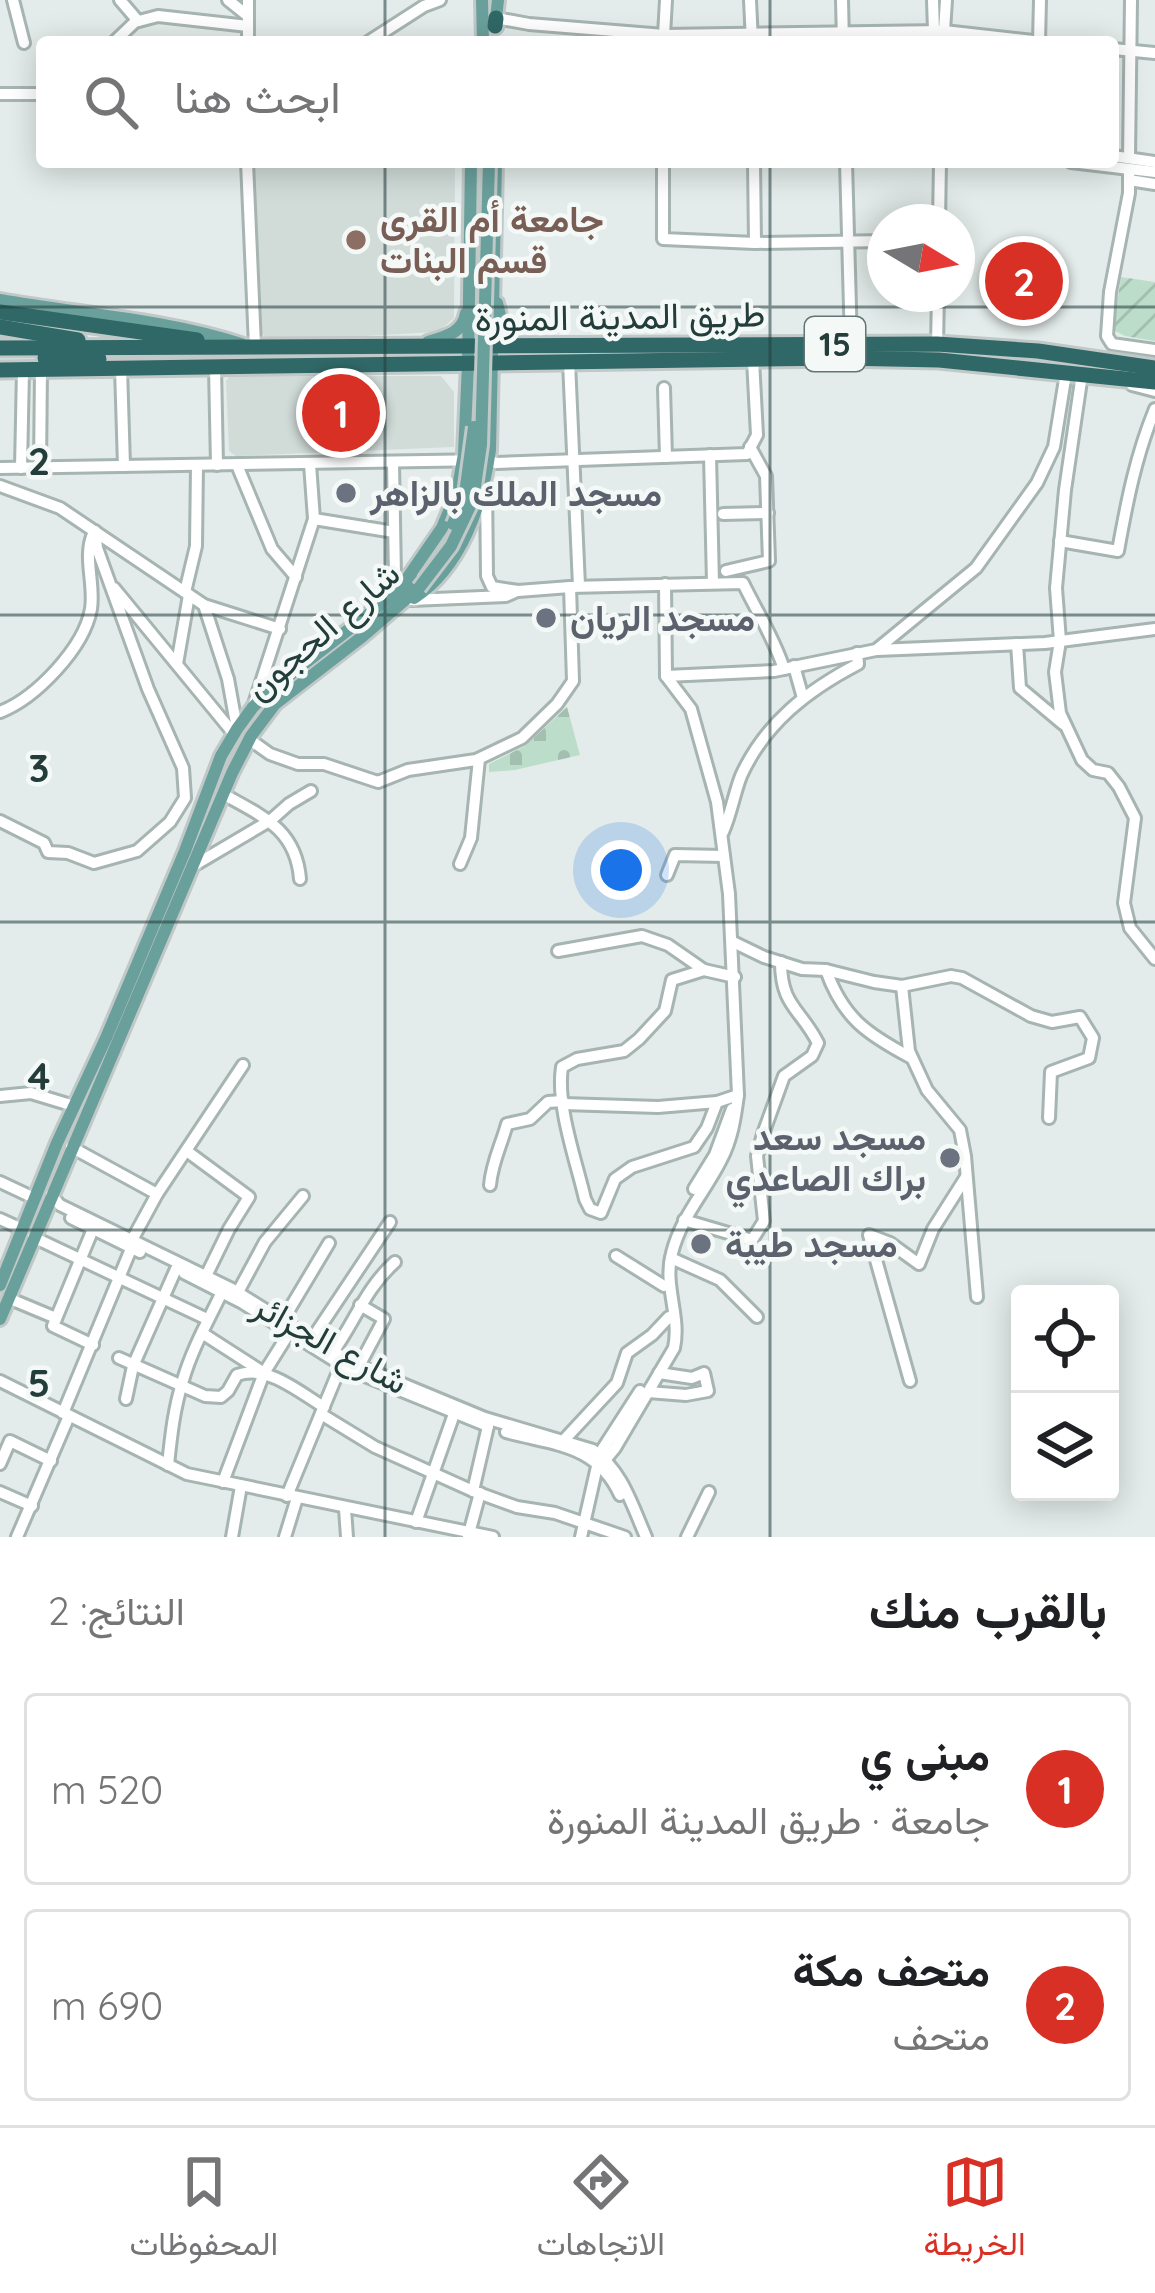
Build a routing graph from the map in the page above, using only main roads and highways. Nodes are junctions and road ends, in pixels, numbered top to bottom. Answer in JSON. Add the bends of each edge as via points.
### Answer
{"nodes":[{"id":1,"x":481,"y":0,"type":"edge"},
{"id":2,"x":498,"y":0,"type":"edge"},
{"id":3,"x":495,"y":32,"type":"edge"},
{"id":4,"x":480,"y":36,"type":"edge"},
{"id":5,"x":471,"y":168,"type":"edge"},
{"id":6,"x":489,"y":168,"type":"edge"},
{"id":7,"x":489,"y":168,"type":"edge"},
{"id":8,"x":493,"y":284,"type":"junction"},
{"id":9,"x":469,"y":294,"type":"junction"},
{"id":10,"x":0,"y":300,"type":"edge"},
{"id":11,"x":0,"y":312,"type":"edge"},
{"id":12,"x":0,"y":327,"type":"edge"},
{"id":13,"x":251,"y":346,"type":"junction"},
{"id":14,"x":491,"y":346,"type":"junction"},
{"id":15,"x":513,"y":346,"type":"junction"},
{"id":16,"x":408,"y":347,"type":"junction"},
{"id":17,"x":0,"y":348,"type":"edge"},
{"id":18,"x":229,"y":348,"type":"junction"},
{"id":19,"x":468,"y":355,"type":"junction"},
{"id":20,"x":0,"y":358,"type":"edge"},
{"id":21,"x":424,"y":363,"type":"junction"},
{"id":22,"x":490,"y":364,"type":"junction"},
{"id":23,"x":244,"y":367,"type":"junction"},
{"id":24,"x":1147,"y":367,"type":"edge"},
{"id":25,"x":0,"y":370,"type":"edge"},
{"id":26,"x":1155,"y":382,"type":"edge"},
{"id":27,"x":467,"y":396,"type":"junction"},
{"id":28,"x":410,"y":590,"type":"junction"},
{"id":29,"x":27,"y":1233,"type":"junction"},
{"id":30,"x":0,"y":1285,"type":"edge"},
{"id":31,"x":0,"y":1319,"type":"edge"}],
"edges":[{"from":1,"to":4,"type":"main road"},
{"from":2,"to":3,"type":"main road"},
{"from":5,"to":9,"type":"main road"},
{"from":6,"to":8,"type":"main road"},
{"from":7,"to":28,"type":"main road","name":"شارع الحجون","bridge":true,"via":[[482,445],[472,500],[451,547]]},
{"from":8,"to":14,"type":"main road"},
{"from":8,"to":15,"type":"main road"},
{"from":9,"to":16,"type":"main road","via":[[453,334]]},
{"from":9,"to":19,"type":"main road"},
{"from":10,"to":13,"type":"main road"},
{"from":11,"to":18,"type":"highway"},
{"from":12,"to":18,"type":"highway","via":[[173,351]]},
{"from":13,"to":16,"type":"highway","name":"طريق المدينة المنورة","number":"15"},
{"from":13,"to":18,"type":"highway","name":"طريق المدينة المنورة","number":"15"},
{"from":14,"to":15,"type":"highway","name":"طريق المدينة المنورة","number":"15"},
{"from":14,"to":19,"type":"highway","name":"طريق المدينة المنورة","number":"15"},
{"from":14,"to":22,"type":"main road"},
{"from":15,"to":24,"type":"highway","name":"طريق المدينة المنورة","number":"15","via":[[937,344]]},
{"from":16,"to":19,"type":"highway","name":"طريق المدينة المنورة","number":"15"},
{"from":17,"to":18,"type":"highway"},
{"from":19,"to":21,"type":"highway","name":"طريق المدينة المنورة","number":"15"},
{"from":19,"to":22,"type":"highway","name":"طريق المدينة المنورة","number":"15"},
{"from":19,"to":27,"type":"main road"},
{"from":20,"to":23,"type":"highway","name":"طريق المدينة المنورة","number":"15"},
{"from":21,"to":23,"type":"highway","name":"طريق المدينة المنورة","number":"15"},
{"from":21,"to":27,"type":"main road","via":[[460,380]]},
{"from":22,"to":26,"type":"highway","name":"طريق المدينة المنورة","number":"15","via":[[939,360]]},
{"from":22,"to":28,"type":"main road","via":[[488,460],[470,527],[443,573]]},
{"from":23,"to":25,"type":"highway","name":"طريق المدينة المنورة","number":"15"},
{"from":27,"to":28,"type":"main road","via":[[457,492]]},
{"from":28,"to":29,"type":"main road","name":"شارع الحجون","via":[[275,704],[249,739],[45,1210]]},
{"from":28,"to":29,"type":"main road","name":"شارع الحجون","via":[[253,707],[221,756],[34,1198]]},
{"from":29,"to":30,"type":"main road","name":"شارع الحجون"},
{"from":29,"to":31,"type":"main road","name":"شارع الحجون"}]}
